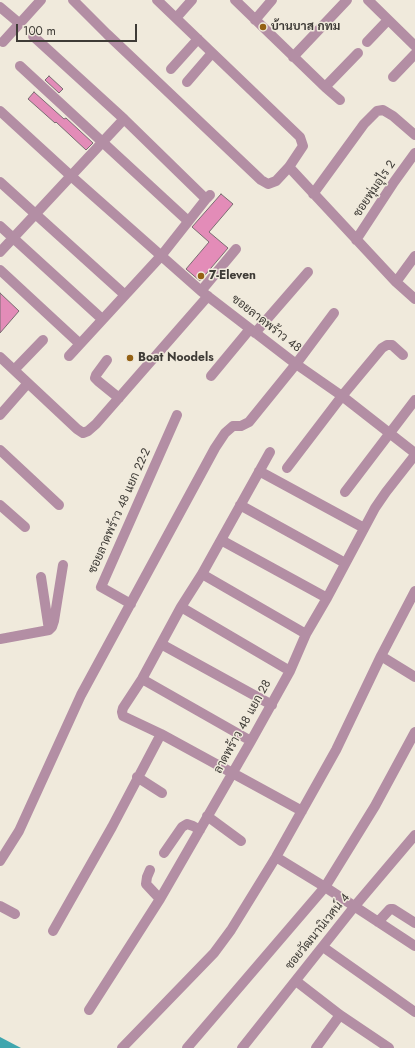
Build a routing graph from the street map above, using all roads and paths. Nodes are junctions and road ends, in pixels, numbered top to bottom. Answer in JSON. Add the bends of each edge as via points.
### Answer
{"nodes":[{"id":1,"x":41,"y":0,"type":"edge"},
{"id":2,"x":73,"y":0,"type":"edge"},
{"id":3,"x":158,"y":0,"type":"edge"},
{"id":4,"x":192,"y":0,"type":"edge"},
{"id":5,"x":235,"y":0,"type":"edge"},
{"id":6,"x":272,"y":0,"type":"edge"},
{"id":7,"x":347,"y":0,"type":"edge"},
{"id":8,"x":368,"y":0,"type":"edge"},
{"id":9,"x":0,"y":7,"type":"edge"},
{"id":10,"x":176,"y":18,"type":"junction"},
{"id":11,"x":255,"y":20,"type":"junction"},
{"id":12,"x":388,"y":20,"type":"junction"},
{"id":13,"x":19,"y":24,"type":"junction"},
{"id":14,"x":33,"y":36,"type":"dead end"},
{"id":15,"x":198,"y":39,"type":"junction"},
{"id":16,"x":4,"y":42,"type":"dead end"},
{"id":17,"x":367,"y":42,"type":"dead end"},
{"id":18,"x":415,"y":46,"type":"edge"},
{"id":19,"x":212,"y":53,"type":"junction"},
{"id":20,"x":358,"y":53,"type":"dead end"},
{"id":21,"x":415,"y":54,"type":"edge"},
{"id":22,"x":293,"y":57,"type":"junction"},
{"id":23,"x":20,"y":66,"type":"dead end"},
{"id":24,"x":171,"y":69,"type":"dead end"},
{"id":25,"x":393,"y":77,"type":"dead end"},
{"id":26,"x":187,"y":82,"type":"dead end"},
{"id":27,"x":325,"y":87,"type":"junction"},
{"id":28,"x":340,"y":100,"type":"dead end"},
{"id":29,"x":0,"y":111,"type":"edge"},
{"id":30,"x":124,"y":119,"type":"junction"},
{"id":31,"x":415,"y":135,"type":"edge"},
{"id":32,"x":102,"y":143,"type":"junction"},
{"id":33,"x":415,"y":153,"type":"edge"},
{"id":34,"x":289,"y":167,"type":"junction"},
{"id":35,"x":71,"y":176,"type":"junction"},
{"id":36,"x":0,"y":182,"type":"edge"},
{"id":37,"x":314,"y":194,"type":"junction"},
{"id":38,"x":35,"y":214,"type":"junction"},
{"id":39,"x":188,"y":221,"type":"junction"},
{"id":40,"x":0,"y":226,"type":"edge"},
{"id":41,"x":13,"y":238,"type":"junction"},
{"id":42,"x":356,"y":240,"type":"junction"},
{"id":43,"x":236,"y":249,"type":"dead end"},
{"id":44,"x":0,"y":252,"type":"edge"},
{"id":45,"x":161,"y":256,"type":"junction"},
{"id":46,"x":415,"y":256,"type":"edge"},
{"id":47,"x":0,"y":270,"type":"edge"},
{"id":48,"x":308,"y":272,"type":"dead end"},
{"id":49,"x":396,"y":282,"type":"junction"},
{"id":50,"x":204,"y":294,"type":"junction"},
{"id":51,"x":125,"y":295,"type":"junction"},
{"id":52,"x":415,"y":299,"type":"edge"},
{"id":53,"x":334,"y":314,"type":"dead end"},
{"id":54,"x":102,"y":319,"type":"junction"},
{"id":55,"x":252,"y":331,"type":"junction"},
{"id":56,"x":43,"y":340,"type":"dead end"},
{"id":57,"x":80,"y":344,"type":"junction"},
{"id":58,"x":404,"y":355,"type":"dead end"},
{"id":59,"x":69,"y":356,"type":"dead end"},
{"id":60,"x":0,"y":357,"type":"edge"},
{"id":61,"x":107,"y":360,"type":"dead end"},
{"id":62,"x":296,"y":364,"type":"junction"},
{"id":63,"x":14,"y":370,"type":"junction"},
{"id":64,"x":211,"y":376,"type":"dead end"},
{"id":65,"x":28,"y":383,"type":"junction"},
{"id":66,"x":342,"y":396,"type":"junction"},
{"id":67,"x":119,"y":398,"type":"junction"},
{"id":68,"x":415,"y":400,"type":"edge"},
{"id":69,"x":0,"y":415,"type":"edge"},
{"id":70,"x":177,"y":415,"type":"dead end"},
{"id":71,"x":389,"y":434,"type":"junction"},
{"id":72,"x":0,"y":450,"type":"edge"},
{"id":73,"x":270,"y":452,"type":"dead end"},
{"id":74,"x":415,"y":454,"type":"edge"},
{"id":75,"x":287,"y":468,"type":"dead end"},
{"id":76,"x":259,"y":471,"type":"junction"},
{"id":77,"x":345,"y":492,"type":"dead end"},
{"id":78,"x":0,"y":505,"type":"edge"},
{"id":79,"x":59,"y":505,"type":"dead end"},
{"id":80,"x":240,"y":505,"type":"junction"},
{"id":81,"x":25,"y":527,"type":"dead end"},
{"id":82,"x":364,"y":528,"type":"junction"},
{"id":83,"x":221,"y":540,"type":"junction"},
{"id":84,"x":345,"y":563,"type":"junction"},
{"id":85,"x":63,"y":565,"type":"dead end"},
{"id":86,"x":202,"y":574,"type":"junction"},
{"id":87,"x":41,"y":577,"type":"dead end"},
{"id":88,"x":415,"y":591,"type":"edge"},
{"id":89,"x":327,"y":598,"type":"junction"},
{"id":90,"x":131,"y":604,"type":"junction"},
{"id":91,"x":181,"y":607,"type":"junction"},
{"id":92,"x":49,"y":630,"type":"junction"},
{"id":93,"x":306,"y":634,"type":"junction"},
{"id":94,"x":0,"y":639,"type":"edge"},
{"id":95,"x":161,"y":644,"type":"junction"},
{"id":96,"x":381,"y":656,"type":"junction"},
{"id":97,"x":290,"y":670,"type":"junction"},
{"id":98,"x":415,"y":677,"type":"edge"},
{"id":99,"x":142,"y":679,"type":"junction"},
{"id":100,"x":272,"y":704,"type":"junction"},
{"id":101,"x":415,"y":732,"type":"edge"},
{"id":102,"x":161,"y":734,"type":"junction"},
{"id":103,"x":251,"y":741,"type":"junction"},
{"id":104,"x":232,"y":774,"type":"junction"},
{"id":105,"x":137,"y":777,"type":"junction"},
{"id":106,"x":162,"y":793,"type":"dead end"},
{"id":107,"x":302,"y":811,"type":"junction"},
{"id":108,"x":207,"y":816,"type":"junction"},
{"id":109,"x":200,"y":830,"type":"junction"},
{"id":110,"x":415,"y":835,"type":"edge"},
{"id":111,"x":241,"y":841,"type":"dead end"},
{"id":112,"x":164,"y":853,"type":"dead end"},
{"id":113,"x":276,"y":857,"type":"junction"},
{"id":114,"x":0,"y":860,"type":"edge"},
{"id":115,"x":150,"y":870,"type":"dead end"},
{"id":116,"x":325,"y":887,"type":"junction"},
{"id":117,"x":160,"y":899,"type":"junction"},
{"id":118,"x":0,"y":906,"type":"edge"},
{"id":119,"x":354,"y":907,"type":"junction"},
{"id":120,"x":15,"y":914,"type":"dead end"},
{"id":121,"x":378,"y":922,"type":"junction"},
{"id":122,"x":415,"y":923,"type":"edge"},
{"id":123,"x":53,"y":931,"type":"dead end"},
{"id":124,"x":415,"y":946,"type":"edge"},
{"id":125,"x":323,"y":947,"type":"junction"},
{"id":126,"x":296,"y":981,"type":"junction"},
{"id":127,"x":89,"y":1010,"type":"dead end"},
{"id":128,"x":415,"y":1012,"type":"edge"},
{"id":129,"x":340,"y":1015,"type":"junction"},
{"id":130,"x":385,"y":1047,"type":"edge"},
{"id":131,"x":122,"y":1048,"type":"edge"},
{"id":132,"x":187,"y":1048,"type":"edge"},
{"id":133,"x":242,"y":1048,"type":"edge"},
{"id":134,"x":316,"y":1048,"type":"edge"}],
"edges":[{"from":1,"to":13,"type":"street"},
{"from":2,"to":34,"type":"street","via":[[261,180],[268,184],[276,181]]},
{"from":3,"to":10,"type":"street"},
{"from":4,"to":10,"type":"street"},
{"from":5,"to":11,"type":"street"},
{"from":6,"to":11,"type":"street"},
{"from":7,"to":22,"type":"street"},
{"from":8,"to":12,"type":"street"},
{"from":9,"to":13,"type":"street"},
{"from":10,"to":15,"type":"street"},
{"from":11,"to":22,"type":"street"},
{"from":12,"to":17,"type":"street"},
{"from":12,"to":18,"type":"street"},
{"from":13,"to":16,"type":"street"},
{"from":14,"to":30,"type":"street"},
{"from":15,"to":19,"type":"street"},
{"from":15,"to":24,"type":"street"},
{"from":19,"to":26,"type":"street"},
{"from":19,"to":34,"type":"street","via":[[300,137],[303,146]]},
{"from":20,"to":27,"type":"street"},
{"from":21,"to":25,"type":"street"},
{"from":22,"to":27,"type":"street"},
{"from":23,"to":32,"type":"street"},
{"from":27,"to":28,"type":"street"},
{"from":29,"to":35,"type":"street","name":"ซอยลาดพร้าว 48"},
{"from":30,"to":32,"type":"street"},
{"from":30,"to":39,"type":"street","via":[[208,197]]},
{"from":31,"to":37,"type":"street","via":[[393,116],[383,110],[377,111],[364,124]]},
{"from":32,"to":35,"type":"street"},
{"from":32,"to":39,"type":"street"},
{"from":33,"to":42,"type":"street","name":"ซอยพุ่มอุไร 2"},
{"from":34,"to":37,"type":"street"},
{"from":35,"to":38,"type":"street"},
{"from":35,"to":45,"type":"street","name":"ซอยลาดพร้าว 48"},
{"from":36,"to":38,"type":"street"},
{"from":37,"to":42,"type":"street"},
{"from":38,"to":41,"type":"street"},
{"from":38,"to":51,"type":"street"},
{"from":39,"to":45,"type":"street"},
{"from":40,"to":41,"type":"street"},
{"from":41,"to":44,"type":"street"},
{"from":41,"to":54,"type":"street"},
{"from":42,"to":49,"type":"street"},
{"from":43,"to":50,"type":"street"},
{"from":45,"to":50,"type":"street","name":"ซอยลาดพร้าว 48"},
{"from":45,"to":51,"type":"street"},
{"from":46,"to":49,"type":"street"},
{"from":47,"to":57,"type":"street"},
{"from":48,"to":55,"type":"street"},
{"from":49,"to":52,"type":"street"},
{"from":50,"to":55,"type":"street","name":"ซอยลาดพร้าว 48"},
{"from":50,"to":67,"type":"street"},
{"from":51,"to":54,"type":"street"},
{"from":53,"to":62,"type":"street"},
{"from":54,"to":57,"type":"street"},
{"from":55,"to":62,"type":"street","name":"ซอยลาดพร้าว 48"},
{"from":55,"to":64,"type":"street"},
{"from":56,"to":63,"type":"street"},
{"from":57,"to":59,"type":"street"},
{"from":58,"to":66,"type":"street","via":[[392,346],[382,348]]},
{"from":60,"to":63,"type":"street"},
{"from":61,"to":67,"type":"street","via":[[95,378]]},
{"from":62,"to":66,"type":"street","name":"ซอยลาดพร้าว 48"},
{"from":62,"to":90,"type":"street","via":[[249,422],[233,426],[215,448]]},
{"from":63,"to":65,"type":"street"},
{"from":65,"to":67,"type":"street","via":[[84,433],[96,424]]},
{"from":65,"to":69,"type":"street"},
{"from":66,"to":71,"type":"street","name":"ซอยลาดพร้าว 48"},
{"from":66,"to":75,"type":"street"},
{"from":68,"to":71,"type":"street"},
{"from":70,"to":90,"type":"street","name":"ซอยลาดพร้าว 48 แยก 22-2","via":[[101,587]]},
{"from":71,"to":74,"type":"street","name":"ซอยลาดพร้าว 48"},
{"from":71,"to":77,"type":"street"},
{"from":72,"to":79,"type":"street"},
{"from":73,"to":76,"type":"street"},
{"from":74,"to":82,"type":"street","name":"ลาดพร้าว 48 แยก 28","via":[[380,501]]},
{"from":76,"to":80,"type":"street"},
{"from":76,"to":82,"type":"street"},
{"from":78,"to":81,"type":"street"},
{"from":80,"to":83,"type":"street"},
{"from":80,"to":84,"type":"street"},
{"from":82,"to":84,"type":"street","name":"ลาดพร้าว 48 แยก 28"},
{"from":83,"to":86,"type":"street"},
{"from":83,"to":89,"type":"street"},
{"from":84,"to":89,"type":"street","name":"ลาดพร้าว 48 แยก 28"},
{"from":85,"to":92,"type":"street","via":[[54,621]]},
{"from":86,"to":91,"type":"street"},
{"from":86,"to":93,"type":"street"},
{"from":87,"to":92,"type":"street"},
{"from":88,"to":96,"type":"street"},
{"from":89,"to":93,"type":"street","name":"ลาดพร้าว 48 แยก 28"},
{"from":90,"to":114,"type":"street","via":[[82,695],[19,831]]},
{"from":91,"to":95,"type":"street"},
{"from":91,"to":97,"type":"street"},
{"from":92,"to":94,"type":"street"},
{"from":93,"to":97,"type":"street","name":"ลาดพร้าว 48 แยก 28"},
{"from":95,"to":99,"type":"street"},
{"from":95,"to":100,"type":"street"},
{"from":96,"to":98,"type":"street"},
{"from":96,"to":107,"type":"street","via":[[336,750]]},
{"from":97,"to":100,"type":"street","name":"ลาดพร้าว 48 แยก 28"},
{"from":99,"to":102,"type":"street","via":[[123,708],[123,716]]},
{"from":99,"to":103,"type":"street"},
{"from":100,"to":103,"type":"street","name":"ลาดพร้าว 48 แยก 28"},
{"from":101,"to":116,"type":"street","via":[[375,806]]},
{"from":102,"to":104,"type":"street"},
{"from":102,"to":105,"type":"street"},
{"from":103,"to":104,"type":"street","name":"ลาดพร้าว 48 แยก 28"},
{"from":104,"to":107,"type":"street"},
{"from":104,"to":108,"type":"street","name":"ลาดพร้าว 48 แยก 28"},
{"from":105,"to":106,"type":"street"},
{"from":105,"to":123,"type":"street"},
{"from":107,"to":113,"type":"street"},
{"from":108,"to":109,"type":"street","name":"ลาดพร้าว 48 แยก 28"},
{"from":108,"to":111,"type":"street"},
{"from":109,"to":112,"type":"street","via":[[187,824],[182,827]]},
{"from":109,"to":117,"type":"street","name":"ลาดพร้าว 48 แยก 28"},
{"from":110,"to":119,"type":"street","name":"ซอยวัฒนานิเวศน์ 4"},
{"from":113,"to":116,"type":"street"},
{"from":113,"to":131,"type":"street","via":[[223,942]]},
{"from":115,"to":117,"type":"street","via":[[146,884]]},
{"from":116,"to":119,"type":"street"},
{"from":116,"to":132,"type":"street"},
{"from":117,"to":127,"type":"street","name":"ลาดพร้าว 48 แยก 28"},
{"from":118,"to":120,"type":"street"},
{"from":119,"to":121,"type":"street"},
{"from":119,"to":125,"type":"street","name":"ซอยวัฒนานิเวศน์ 4"},
{"from":121,"to":122,"type":"street","via":[[387,911],[393,909]]},
{"from":121,"to":124,"type":"street"},
{"from":125,"to":126,"type":"street","name":"ซอยวัฒนานิเวศน์ 4"},
{"from":125,"to":128,"type":"street"},
{"from":126,"to":129,"type":"street"},
{"from":126,"to":133,"type":"street","name":"ซอยวัฒนานิเวศน์ 4"},
{"from":129,"to":130,"type":"street"},
{"from":129,"to":134,"type":"street"}]}
